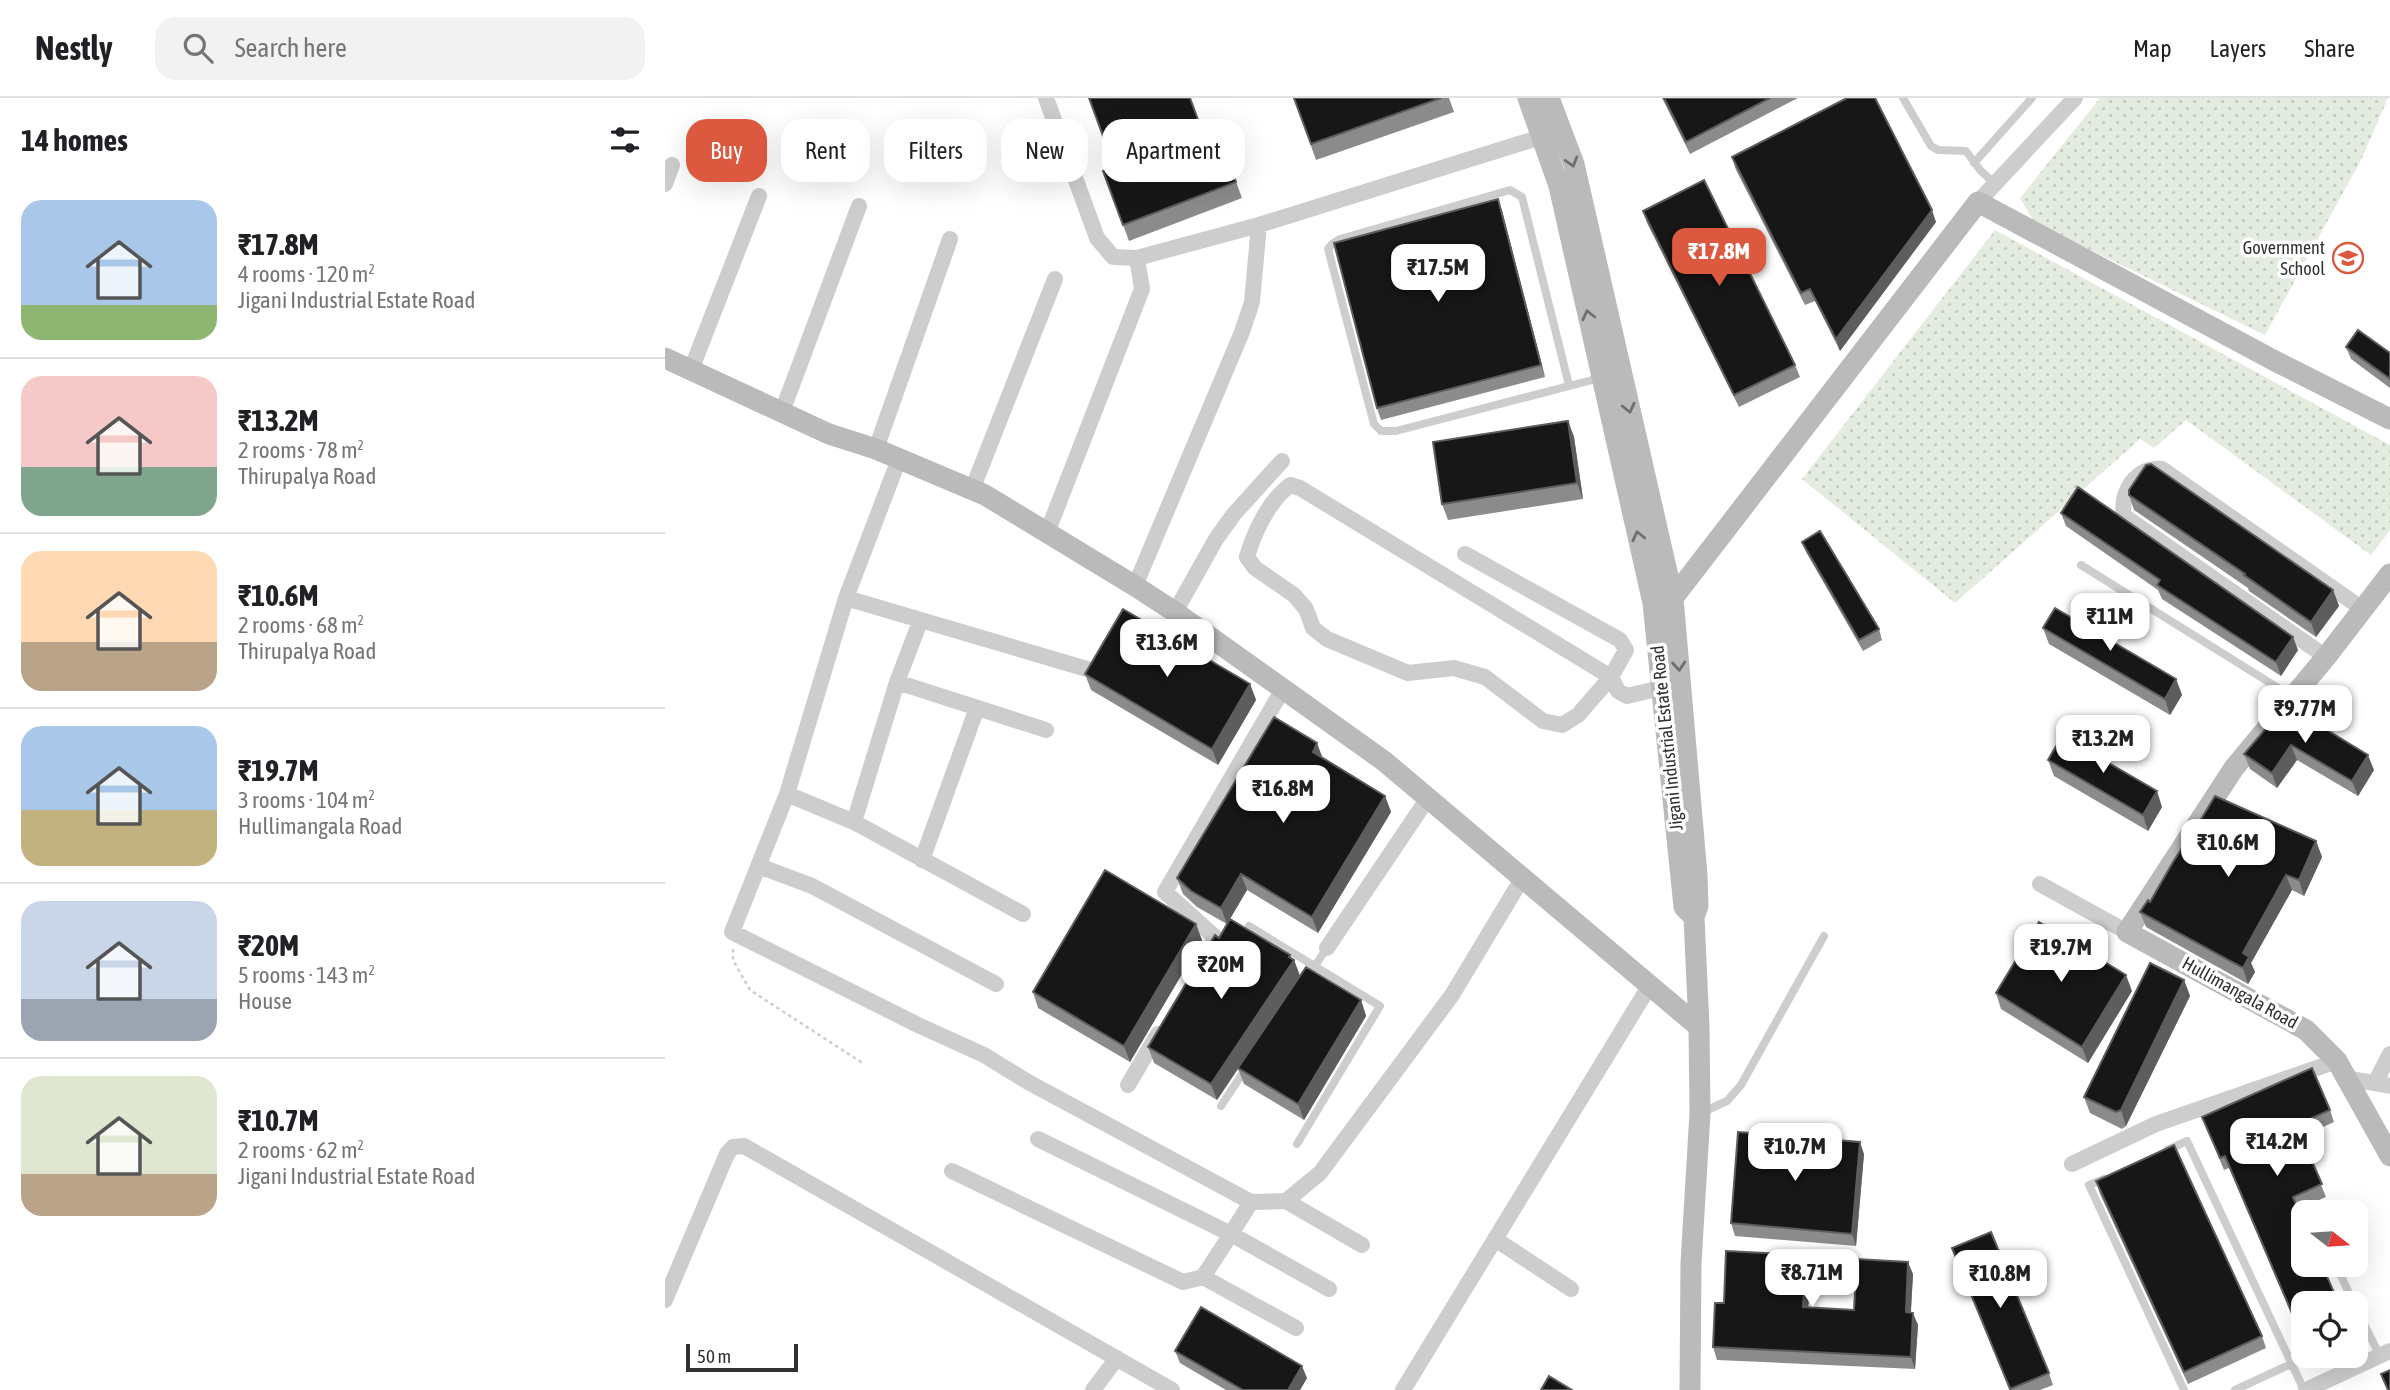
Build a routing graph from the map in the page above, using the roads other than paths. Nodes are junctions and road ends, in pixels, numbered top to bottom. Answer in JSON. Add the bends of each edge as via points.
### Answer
{"nodes":[{"id":1,"x":1047,"y":98,"type":"edge"},
{"id":2,"x":1528,"y":98,"type":"edge"},
{"id":3,"x":1549,"y":98,"type":"edge"},
{"id":4,"x":1903,"y":98,"type":"edge"},
{"id":5,"x":2032,"y":98,"type":"edge"},
{"id":6,"x":2075,"y":98,"type":"edge"},
{"id":7,"x":1541,"y":137,"type":"junction"},
{"id":8,"x":1974,"y":163,"type":"junction"},
{"id":9,"x":672,"y":164,"type":"dead end"},
{"id":10,"x":665,"y":184,"type":"edge"},
{"id":11,"x":1995,"y":184,"type":"junction"},
{"id":12,"x":759,"y":196,"type":"dead end"},
{"id":13,"x":1978,"y":202,"type":"junction"},
{"id":14,"x":859,"y":206,"type":"dead end"},
{"id":15,"x":1259,"y":225,"type":"junction"},
{"id":16,"x":950,"y":239,"type":"dead end"},
{"id":17,"x":1137,"y":258,"type":"junction"},
{"id":18,"x":1055,"y":279,"type":"dead end"},
{"id":19,"x":665,"y":358,"type":"edge"},
{"id":20,"x":691,"y":370,"type":"junction"},
{"id":21,"x":1603,"y":378,"type":"junction"},
{"id":22,"x":1569,"y":385,"type":"junction"},
{"id":23,"x":782,"y":412,"type":"junction"},
{"id":24,"x":2390,"y":419,"type":"edge"},
{"id":25,"x":876,"y":449,"type":"junction"},
{"id":26,"x":899,"y":459,"type":"junction"},
{"id":27,"x":1282,"y":461,"type":"dead end"},
{"id":28,"x":972,"y":490,"type":"junction"},
{"id":29,"x":1047,"y":533,"type":"junction"},
{"id":30,"x":1465,"y":554,"type":"dead end"},
{"id":31,"x":2081,"y":565,"type":"dead end"},
{"id":32,"x":2390,"y":574,"type":"edge"},
{"id":33,"x":1135,"y":586,"type":"junction"},
{"id":34,"x":846,"y":598,"type":"junction"},
{"id":35,"x":1663,"y":601,"type":"junction"},
{"id":36,"x":2364,"y":610,"type":"junction"},
{"id":37,"x":1175,"y":612,"type":"junction"},
{"id":38,"x":920,"y":622,"type":"junction"},
{"id":39,"x":2326,"y":657,"type":"junction"},
{"id":40,"x":1087,"y":669,"type":"edge"},
{"id":41,"x":1611,"y":677,"type":"junction"},
{"id":42,"x":898,"y":682,"type":"junction"},
{"id":43,"x":1661,"y":688,"type":"junction"},
{"id":44,"x":1283,"y":689,"type":"junction"},
{"id":45,"x":2293,"y":697,"type":"junction"},
{"id":46,"x":977,"y":708,"type":"junction"},
{"id":47,"x":1046,"y":730,"type":"dead end"},
{"id":48,"x":787,"y":794,"type":"junction"},
{"id":49,"x":1428,"y":798,"type":"junction"},
{"id":50,"x":854,"y":822,"type":"junction"},
{"id":51,"x":922,"y":860,"type":"junction"},
{"id":52,"x":759,"y":866,"type":"junction"},
{"id":53,"x":1523,"y":877,"type":"junction"},
{"id":54,"x":2040,"y":884,"type":"dead end"},
{"id":55,"x":1023,"y":914,"type":"dead end"},
{"id":56,"x":1694,"y":917,"type":"junction"},
{"id":57,"x":1249,"y":926,"type":"dead end"},
{"id":58,"x":2127,"y":932,"type":"junction"},
{"id":59,"x":1824,"y":936,"type":"dead end"},
{"id":60,"x":1327,"y":948,"type":"joint"},
{"id":61,"x":1314,"y":967,"type":"junction"},
{"id":62,"x":1196,"y":972,"type":"edge"},
{"id":63,"x":1306,"y":979,"type":"edge"},
{"id":64,"x":996,"y":984,"type":"dead end"},
{"id":65,"x":1650,"y":985,"type":"junction"},
{"id":66,"x":1168,"y":1017,"type":"edge"},
{"id":67,"x":1699,"y":1027,"type":"junction"},
{"id":68,"x":2390,"y":1054,"type":"edge"},
{"id":69,"x":1252,"y":1060,"type":"edge"},
{"id":70,"x":2342,"y":1070,"type":"junction"},
{"id":71,"x":1128,"y":1085,"type":"dead end"},
{"id":72,"x":2382,"y":1085,"type":"edge"},
{"id":73,"x":1220,"y":1106,"type":"dead end"},
{"id":74,"x":1700,"y":1113,"type":"junction"},
{"id":75,"x":1038,"y":1139,"type":"dead end"},
{"id":76,"x":1297,"y":1144,"type":"dead end"},
{"id":77,"x":2163,"y":1152,"type":"edge"},
{"id":78,"x":2390,"y":1156,"type":"edge"},
{"id":79,"x":2072,"y":1164,"type":"dead end"},
{"id":80,"x":952,"y":1171,"type":"dead end"},
{"id":81,"x":2114,"y":1174,"type":"edge"},
{"id":82,"x":1286,"y":1201,"type":"junction"},
{"id":83,"x":1251,"y":1202,"type":"junction"},
{"id":84,"x":1231,"y":1234,"type":"junction"},
{"id":85,"x":1495,"y":1240,"type":"junction"},
{"id":86,"x":1362,"y":1245,"type":"dead end"},
{"id":87,"x":1203,"y":1277,"type":"junction"},
{"id":88,"x":1329,"y":1289,"type":"dead end"},
{"id":89,"x":1571,"y":1289,"type":"dead end"},
{"id":90,"x":665,"y":1300,"type":"edge"},
{"id":91,"x":2368,"y":1326,"type":"edge"},
{"id":92,"x":1296,"y":1328,"type":"dead end"},
{"id":93,"x":2385,"y":1354,"type":"edge"},
{"id":94,"x":1117,"y":1358,"type":"junction"},
{"id":95,"x":2291,"y":1364,"type":"joint"},
{"id":96,"x":2293,"y":1368,"type":"edge"},
{"id":97,"x":1093,"y":1390,"type":"edge"},
{"id":98,"x":1172,"y":1390,"type":"edge"},
{"id":99,"x":1403,"y":1390,"type":"edge"},
{"id":100,"x":1690,"y":1390,"type":"edge"},
{"id":101,"x":2184,"y":1390,"type":"edge"},
{"id":102,"x":2235,"y":1390,"type":"edge"},
{"id":103,"x":2305,"y":1390,"type":"edge"}],
"edges":[{"from":1,"to":17,"type":"street","via":[[1097,238],[1114,257]]},
{"from":2,"to":7,"type":"street","name":"Jigani Industrial Estate Road"},
{"from":3,"to":35,"type":"street","name":"Jigani Industrial Estate Road","one_way":true,"via":[[1574,164]]},
{"from":4,"to":8,"type":"lane","via":[[1931,146],[1966,151]]},
{"from":5,"to":8,"type":"lane"},
{"from":6,"to":11,"type":"street"},
{"from":7,"to":15,"type":"street"},
{"from":21,"to":7,"type":"street","name":"Jigani Industrial Estate Road","one_way":true,"via":[[1559,186]]},
{"from":8,"to":11,"type":"lane"},
{"from":9,"to":10,"type":"street"},
{"from":11,"to":13,"type":"street"},
{"from":12,"to":20,"type":"street"},
{"from":13,"to":24,"type":"street"},
{"from":13,"to":35,"type":"street"},
{"from":14,"to":23,"type":"street"},
{"from":15,"to":17,"type":"street"},
{"from":15,"to":33,"type":"street","via":[[1252,302],[1243,332]]},
{"from":16,"to":25,"type":"street"},
{"from":17,"to":29,"type":"street","via":[[1142,289]]},
{"from":18,"to":28,"type":"street"},
{"from":19,"to":20,"type":"street"},
{"from":20,"to":23,"type":"street"},
{"from":21,"to":22,"type":"lane"},
{"from":35,"to":21,"type":"street","name":"Jigani Industrial Estate Road","one_way":true},
{"from":22,"to":22,"type":"lane","via":[[1397,431],[1381,431],[1374,424],[1328,249],[1341,239],[1516,192],[1522,197]]},
{"from":23,"to":25,"type":"street"},
{"from":25,"to":26,"type":"street"},
{"from":26,"to":28,"type":"street"},
{"from":26,"to":34,"type":"street"},
{"from":27,"to":37,"type":"street","via":[[1216,539]]},
{"from":28,"to":29,"type":"street"},
{"from":29,"to":33,"type":"street"},
{"from":30,"to":41,"type":"street","via":[[1620,640],[1626,650]]},
{"from":31,"to":45,"type":"lane"},
{"from":32,"to":36,"type":"street"},
{"from":33,"to":37,"type":"street"},
{"from":34,"to":38,"type":"street"},
{"from":34,"to":48,"type":"street"},
{"from":35,"to":43,"type":"street","name":"Jigani Industrial Estate Road"},
{"from":35,"to":56,"type":"street","name":"Jigani Industrial Estate Road","one_way":true,"via":[[1697,875]]},
{"from":36,"to":39,"type":"street"},
{"from":36,"to":39,"type":"street","via":[[2162,469],[2140,473],[2125,493],[2124,516]]},
{"from":37,"to":44,"type":"street"},
{"from":38,"to":40,"type":"street"},
{"from":38,"to":42,"type":"street"},
{"from":39,"to":45,"type":"street"},
{"from":41,"to":41,"type":"street","via":[[1578,715],[1562,724],[1543,722],[1485,677],[1454,668],[1408,673],[1327,639],[1313,628],[1294,595],[1255,568],[1247,557],[1252,540],[1280,493],[1290,485],[1300,488]]},
{"from":41,"to":43,"type":"street","via":[[1618,691],[1627,696]]},
{"from":42,"to":46,"type":"street"},
{"from":42,"to":50,"type":"street"},
{"from":43,"to":56,"type":"street","name":"Jigani Industrial Estate Road","via":[[1684,906]]},
{"from":44,"to":49,"type":"street"},
{"from":44,"to":62,"type":"street","via":[[1165,892],[1216,938]]},
{"from":45,"to":58,"type":"street","via":[[2234,768]]},
{"from":46,"to":47,"type":"street"},
{"from":46,"to":51,"type":"street"},
{"from":48,"to":50,"type":"street"},
{"from":48,"to":52,"type":"street"},
{"from":49,"to":53,"type":"street"},
{"from":49,"to":60,"type":"street"},
{"from":50,"to":51,"type":"street"},
{"from":51,"to":55,"type":"street"},
{"from":52,"to":64,"type":"street","via":[[813,887]]},
{"from":52,"to":83,"type":"street","via":[[732,932],[984,1055]]},
{"from":53,"to":65,"type":"street"},
{"from":53,"to":82,"type":"street","via":[[1452,995],[1320,1173]]},
{"from":54,"to":58,"type":"street","name":"Hullimangala Road"},
{"from":56,"to":67,"type":"street","name":"Jigani Industrial Estate Road"},
{"from":57,"to":61,"type":"lane"},
{"from":58,"to":70,"type":"street","name":"Hullimangala Road","via":[[2306,1030]]},
{"from":59,"to":74,"type":"lane","via":[[1741,1085],[1727,1101]]},
{"from":60,"to":61,"type":"lane"},
{"from":61,"to":63,"type":"lane"},
{"from":61,"to":76,"type":"lane","via":[[1381,1007]]},
{"from":65,"to":67,"type":"street"},
{"from":65,"to":85,"type":"street"},
{"from":66,"to":71,"type":"street"},
{"from":67,"to":74,"type":"street","name":"Jigani Industrial Estate Road"},
{"from":68,"to":72,"type":"street"},
{"from":69,"to":73,"type":"lane"},
{"from":70,"to":72,"type":"street"},
{"from":70,"to":78,"type":"street","name":"Hullimangala Road"},
{"from":70,"to":79,"type":"street","via":[[2156,1124]]},
{"from":74,"to":100,"type":"street","name":"Jigani Industrial Estate Road","via":[[1691,1263]]},
{"from":75,"to":84,"type":"street"},
{"from":77,"to":95,"type":"lane","via":[[2187,1141]]},
{"from":80,"to":87,"type":"street","via":[[1183,1282]]},
{"from":81,"to":101,"type":"lane","via":[[2089,1185]]},
{"from":82,"to":83,"type":"street"},
{"from":82,"to":86,"type":"street"},
{"from":83,"to":84,"type":"street"},
{"from":84,"to":87,"type":"street"},
{"from":84,"to":88,"type":"street"},
{"from":85,"to":89,"type":"street"},
{"from":85,"to":99,"type":"street"},
{"from":87,"to":92,"type":"street"},
{"from":90,"to":94,"type":"street","via":[[727,1154],[733,1147],[744,1146]]},
{"from":91,"to":93,"type":"lane"},
{"from":93,"to":103,"type":"street"},
{"from":94,"to":97,"type":"street"},
{"from":94,"to":98,"type":"street"},
{"from":95,"to":102,"type":"lane"},
{"from":96,"to":103,"type":"lane"}]}
